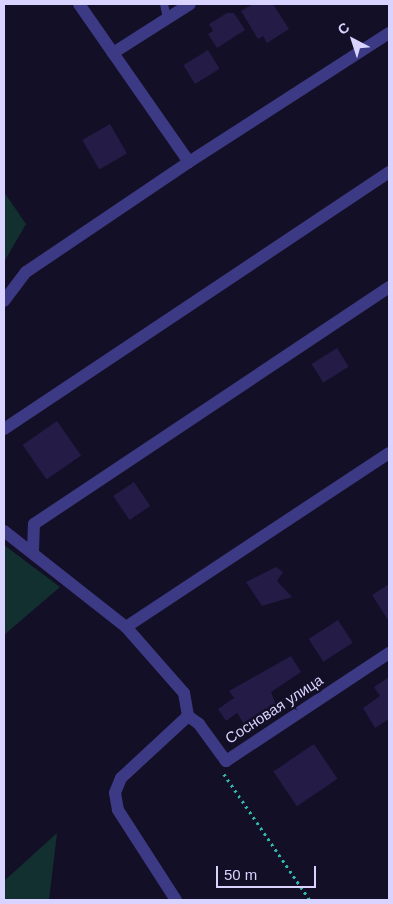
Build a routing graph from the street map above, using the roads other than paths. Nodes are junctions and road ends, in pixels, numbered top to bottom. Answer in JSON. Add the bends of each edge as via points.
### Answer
{"nodes":[{"id":1,"x":79,"y":4,"type":"edge"},
{"id":2,"x":164,"y":4,"type":"edge"},
{"id":3,"x":190,"y":4,"type":"edge"},
{"id":4,"x":167,"y":18,"type":"junction"},
{"id":5,"x":389,"y":33,"type":"edge"},
{"id":6,"x":113,"y":53,"type":"junction"},
{"id":7,"x":188,"y":162,"type":"junction"},
{"id":8,"x":389,"y":172,"type":"edge"},
{"id":9,"x":389,"y":288,"type":"edge"},
{"id":10,"x":4,"y":301,"type":"edge"},
{"id":11,"x":4,"y":430,"type":"edge"},
{"id":12,"x":389,"y":453,"type":"edge"},
{"id":13,"x":4,"y":531,"type":"edge"},
{"id":14,"x":33,"y":552,"type":"junction"},
{"id":15,"x":126,"y":628,"type":"junction"},
{"id":16,"x":389,"y":653,"type":"edge"},
{"id":17,"x":188,"y":716,"type":"junction"},
{"id":18,"x":176,"y":900,"type":"edge"}],
"edges":[{"from":1,"to":6,"type":"street"},
{"from":2,"to":4,"type":"lane"},
{"from":3,"to":4,"type":"street"},
{"from":4,"to":6,"type":"street"},
{"from":5,"to":7,"type":"street"},
{"from":6,"to":7,"type":"street"},
{"from":7,"to":10,"type":"street","via":[[26,272]]},
{"from":8,"to":11,"type":"street"},
{"from":9,"to":14,"type":"street","via":[[34,524]]},
{"from":12,"to":15,"type":"street"},
{"from":13,"to":14,"type":"street"},
{"from":14,"to":15,"type":"street"},
{"from":15,"to":17,"type":"street","via":[[184,693]]},
{"from":16,"to":17,"type":"street","name":"Сосновая улица","via":[[226,761],[199,724]]},
{"from":17,"to":18,"type":"street","via":[[121,778],[115,793],[118,810]]}]}
